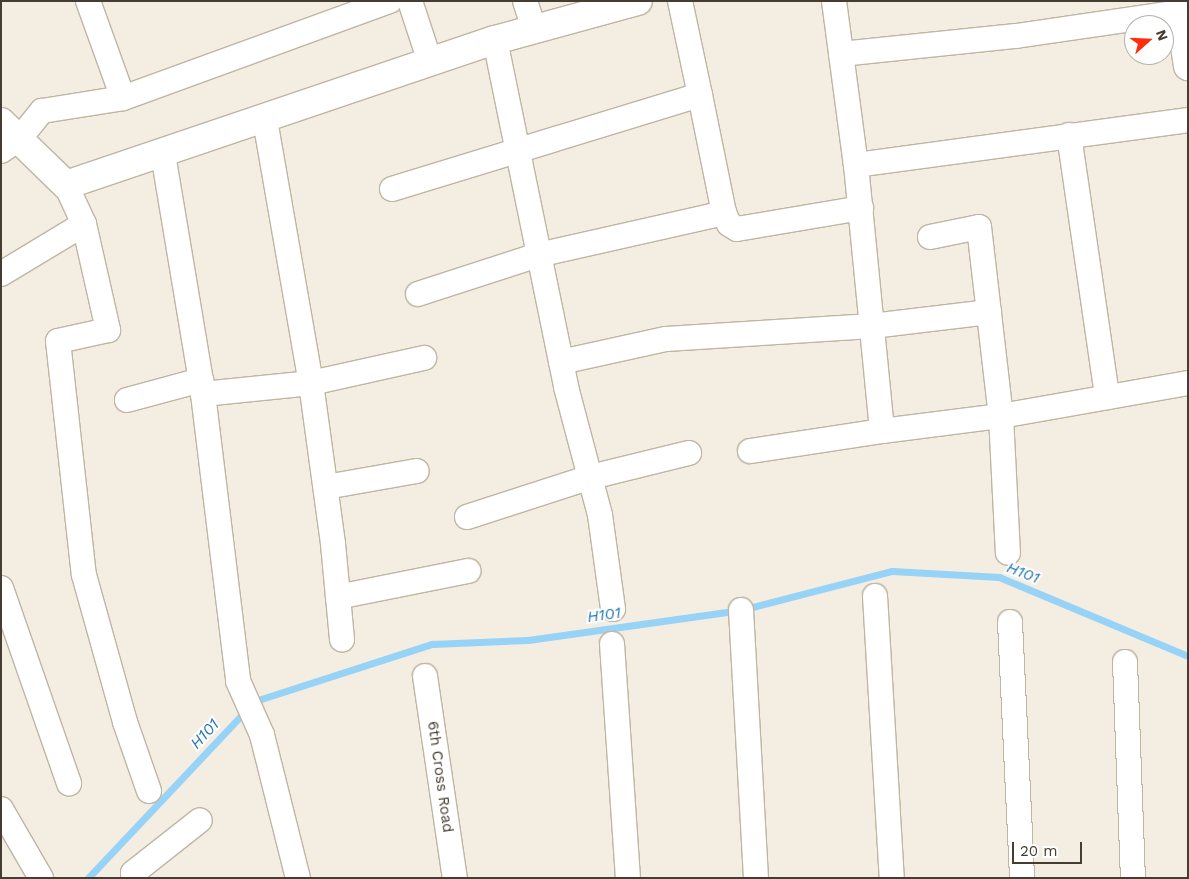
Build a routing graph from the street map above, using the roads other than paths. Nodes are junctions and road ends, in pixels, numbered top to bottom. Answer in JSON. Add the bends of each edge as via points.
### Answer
{"nodes":[{"id":1,"x":88,"y":1,"type":"edge"},
{"id":2,"x":390,"y":1,"type":"edge"},
{"id":3,"x":410,"y":1,"type":"edge"},
{"id":4,"x":525,"y":1,"type":"edge"},
{"id":5,"x":638,"y":1,"type":"edge"},
{"id":6,"x":680,"y":1,"type":"edge"},
{"id":7,"x":834,"y":1,"type":"edge"},
{"id":8,"x":1182,"y":8,"type":"edge"},
{"id":9,"x":534,"y":29,"type":"junction"},
{"id":10,"x":495,"y":40,"type":"junction"},
{"id":11,"x":841,"y":54,"type":"junction"},
{"id":12,"x":430,"y":62,"type":"junction"},
{"id":13,"x":1188,"y":66,"type":"edge"},
{"id":14,"x":700,"y":95,"type":"junction"},
{"id":15,"x":123,"y":98,"type":"junction"},
{"id":16,"x":265,"y":120,"type":"junction"},
{"id":17,"x":1188,"y":120,"type":"edge"},
{"id":18,"x":1069,"y":135,"type":"junction"},
{"id":19,"x":8,"y":137,"type":"edge"},
{"id":20,"x":520,"y":149,"type":"junction"},
{"id":21,"x":163,"y":154,"type":"junction"},
{"id":22,"x":856,"y":165,"type":"junction"},
{"id":23,"x":66,"y":185,"type":"junction"},
{"id":24,"x":392,"y":188,"type":"dead end"},
{"id":25,"x":860,"y":208,"type":"junction"},
{"id":26,"x":724,"y":213,"type":"junction"},
{"id":27,"x":84,"y":224,"type":"junction"},
{"id":28,"x":930,"y":237,"type":"dead end"},
{"id":29,"x":538,"y":255,"type":"junction"},
{"id":30,"x":1,"y":274,"type":"edge"},
{"id":31,"x":418,"y":294,"type":"dead end"},
{"id":32,"x":989,"y":312,"type":"junction"},
{"id":33,"x":872,"y":326,"type":"junction"},
{"id":34,"x":424,"y":358,"type":"dead end"},
{"id":35,"x":561,"y":362,"type":"junction"},
{"id":36,"x":311,"y":383,"type":"junction"},
{"id":37,"x":1188,"y":383,"type":"edge"},
{"id":38,"x":202,"y":387,"type":"junction"},
{"id":39,"x":1107,"y":397,"type":"junction"},
{"id":40,"x":127,"y":400,"type":"dead end"},
{"id":41,"x":1001,"y":416,"type":"junction"},
{"id":42,"x":882,"y":430,"type":"junction"},
{"id":43,"x":750,"y":451,"type":"dead end"},
{"id":44,"x":689,"y":453,"type":"dead end"},
{"id":45,"x":417,"y":471,"type":"dead end"},
{"id":46,"x":591,"y":478,"type":"junction"},
{"id":47,"x":326,"y":487,"type":"junction"},
{"id":48,"x":467,"y":517,"type":"dead end"},
{"id":49,"x":1008,"y":553,"type":"dead end"},
{"id":50,"x":468,"y":570,"type":"dead end"},
{"id":51,"x":1,"y":588,"type":"edge"},
{"id":52,"x":875,"y":596,"type":"dead end"},
{"id":53,"x":338,"y":597,"type":"junction"},
{"id":54,"x":613,"y":609,"type":"dead end"},
{"id":55,"x":741,"y":610,"type":"dead end"},
{"id":56,"x":1010,"y":622,"type":"dead end"},
{"id":57,"x":342,"y":640,"type":"dead end"},
{"id":58,"x":612,"y":644,"type":"dead end"},
{"id":59,"x":1125,"y":662,"type":"dead end"},
{"id":60,"x":425,"y":676,"type":"dead end"},
{"id":61,"x":68,"y":783,"type":"dead end"},
{"id":62,"x":149,"y":791,"type":"dead end"},
{"id":63,"x":1,"y":809,"type":"edge"},
{"id":64,"x":200,"y":820,"type":"dead end"},
{"id":65,"x":41,"y":878,"type":"edge"},
{"id":66,"x":134,"y":878,"type":"edge"},
{"id":67,"x":298,"y":878,"type":"edge"},
{"id":68,"x":455,"y":878,"type":"edge"},
{"id":69,"x":628,"y":878,"type":"edge"},
{"id":70,"x":756,"y":878,"type":"edge"},
{"id":71,"x":892,"y":878,"type":"edge"},
{"id":72,"x":1022,"y":878,"type":"edge"},
{"id":73,"x":1132,"y":878,"type":"edge"}],
"edges":[{"from":1,"to":15,"type":"street"},
{"from":2,"to":15,"type":"street"},
{"from":3,"to":12,"type":"street"},
{"from":4,"to":9,"type":"street"},
{"from":5,"to":9,"type":"street"},
{"from":6,"to":14,"type":"street"},
{"from":7,"to":11,"type":"street"},
{"from":8,"to":11,"type":"street","via":[[1016,36]]},
{"from":8,"to":13,"type":"street"},
{"from":9,"to":10,"type":"street"},
{"from":10,"to":12,"type":"street"},
{"from":10,"to":20,"type":"street"},
{"from":11,"to":22,"type":"street"},
{"from":12,"to":16,"type":"street"},
{"from":14,"to":20,"type":"street"},
{"from":14,"to":26,"type":"street"},
{"from":15,"to":19,"type":"street","via":[[42,111]]},
{"from":16,"to":21,"type":"street"},
{"from":16,"to":36,"type":"street"},
{"from":17,"to":18,"type":"street"},
{"from":18,"to":22,"type":"street"},
{"from":18,"to":39,"type":"street"},
{"from":19,"to":23,"type":"street"},
{"from":20,"to":24,"type":"street"},
{"from":20,"to":29,"type":"street"},
{"from":21,"to":23,"type":"street"},
{"from":21,"to":38,"type":"street"},
{"from":22,"to":25,"type":"street"},
{"from":23,"to":27,"type":"street"},
{"from":25,"to":26,"type":"street","via":[[737,229],[729,224]]},
{"from":25,"to":33,"type":"street"},
{"from":26,"to":29,"type":"street"},
{"from":27,"to":30,"type":"street"},
{"from":27,"to":62,"type":"street","via":[[108,330],[58,341],[84,575],[124,722]]},
{"from":28,"to":32,"type":"street","via":[[979,227]]},
{"from":29,"to":31,"type":"street"},
{"from":29,"to":35,"type":"street"},
{"from":32,"to":33,"type":"street"},
{"from":32,"to":41,"type":"street"},
{"from":33,"to":35,"type":"street","via":[[666,338]]},
{"from":33,"to":42,"type":"street"},
{"from":34,"to":36,"type":"street"},
{"from":35,"to":46,"type":"street"},
{"from":36,"to":38,"type":"street"},
{"from":36,"to":47,"type":"street"},
{"from":37,"to":39,"type":"street"},
{"from":38,"to":40,"type":"street"},
{"from":38,"to":67,"type":"street","via":[[238,681],[262,735]]},
{"from":39,"to":41,"type":"street"},
{"from":41,"to":42,"type":"street"},
{"from":41,"to":49,"type":"street"},
{"from":42,"to":43,"type":"street"},
{"from":44,"to":46,"type":"street"},
{"from":45,"to":47,"type":"street"},
{"from":46,"to":48,"type":"street"},
{"from":46,"to":54,"type":"street","via":[[600,515]]},
{"from":47,"to":53,"type":"street"},
{"from":50,"to":53,"type":"street"},
{"from":51,"to":61,"type":"street"},
{"from":52,"to":71,"type":"street"},
{"from":53,"to":57,"type":"street"},
{"from":55,"to":70,"type":"street"},
{"from":56,"to":72,"type":"street"},
{"from":58,"to":69,"type":"street"},
{"from":59,"to":73,"type":"street"},
{"from":60,"to":68,"type":"street","name":"6th Cross Road"},
{"from":63,"to":65,"type":"street"},
{"from":64,"to":66,"type":"street","via":[[132,873]]}]}
